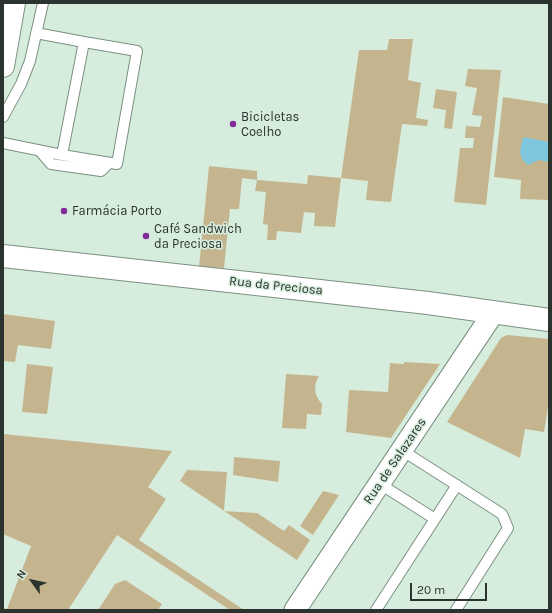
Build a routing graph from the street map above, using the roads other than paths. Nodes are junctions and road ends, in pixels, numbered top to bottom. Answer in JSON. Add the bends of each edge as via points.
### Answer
{"nodes":[{"id":1,"x":14,"y":3,"type":"edge"},
{"id":2,"x":43,"y":3,"type":"edge"},
{"id":3,"x":36,"y":33,"type":"junction"},
{"id":4,"x":84,"y":42,"type":"junction"},
{"id":5,"x":3,"y":66,"type":"edge"},
{"id":6,"x":3,"y":116,"type":"edge"},
{"id":7,"x":3,"y":143,"type":"edge"},
{"id":8,"x":39,"y":150,"type":"junction"},
{"id":9,"x":62,"y":154,"type":"junction"},
{"id":10,"x":109,"y":163,"type":"junction"},
{"id":11,"x":3,"y":256,"type":"edge"},
{"id":12,"x":494,"y":312,"type":"junction"},
{"id":13,"x":549,"y":320,"type":"edge"},
{"id":14,"x":403,"y":451,"type":"junction"},
{"id":15,"x":380,"y":484,"type":"junction"},
{"id":16,"x":457,"y":485,"type":"junction"},
{"id":17,"x":435,"y":519,"type":"junction"},
{"id":18,"x":295,"y":610,"type":"edge"},
{"id":19,"x":376,"y":610,"type":"edge"},
{"id":20,"x":456,"y":610,"type":"edge"}],
"edges":[{"from":1,"to":5,"type":"street"},
{"from":2,"to":3,"type":"lane"},
{"from":3,"to":4,"type":"lane"},
{"from":3,"to":6,"type":"lane","via":[[30,61],[21,84]]},
{"from":4,"to":9,"type":"lane"},
{"from":4,"to":10,"type":"lane","via":[[137,51],[117,164]]},
{"from":7,"to":8,"type":"lane"},
{"from":8,"to":9,"type":"lane"},
{"from":8,"to":10,"type":"lane","via":[[51,164],[101,171]]},
{"from":9,"to":10,"type":"lane"},
{"from":11,"to":12,"type":"street","name":"Rua da Preciosa"},
{"from":12,"to":13,"type":"street","name":"Rua da Preciosa"},
{"from":12,"to":14,"type":"street","name":"Rua de Salazares"},
{"from":14,"to":15,"type":"street","name":"Rua de Salazares"},
{"from":14,"to":16,"type":"lane"},
{"from":15,"to":17,"type":"lane"},
{"from":15,"to":18,"type":"street","name":"Rua de Salazares"},
{"from":16,"to":17,"type":"lane"},
{"from":16,"to":20,"type":"lane","via":[[502,514],[508,528]]},
{"from":17,"to":19,"type":"lane"}]}
